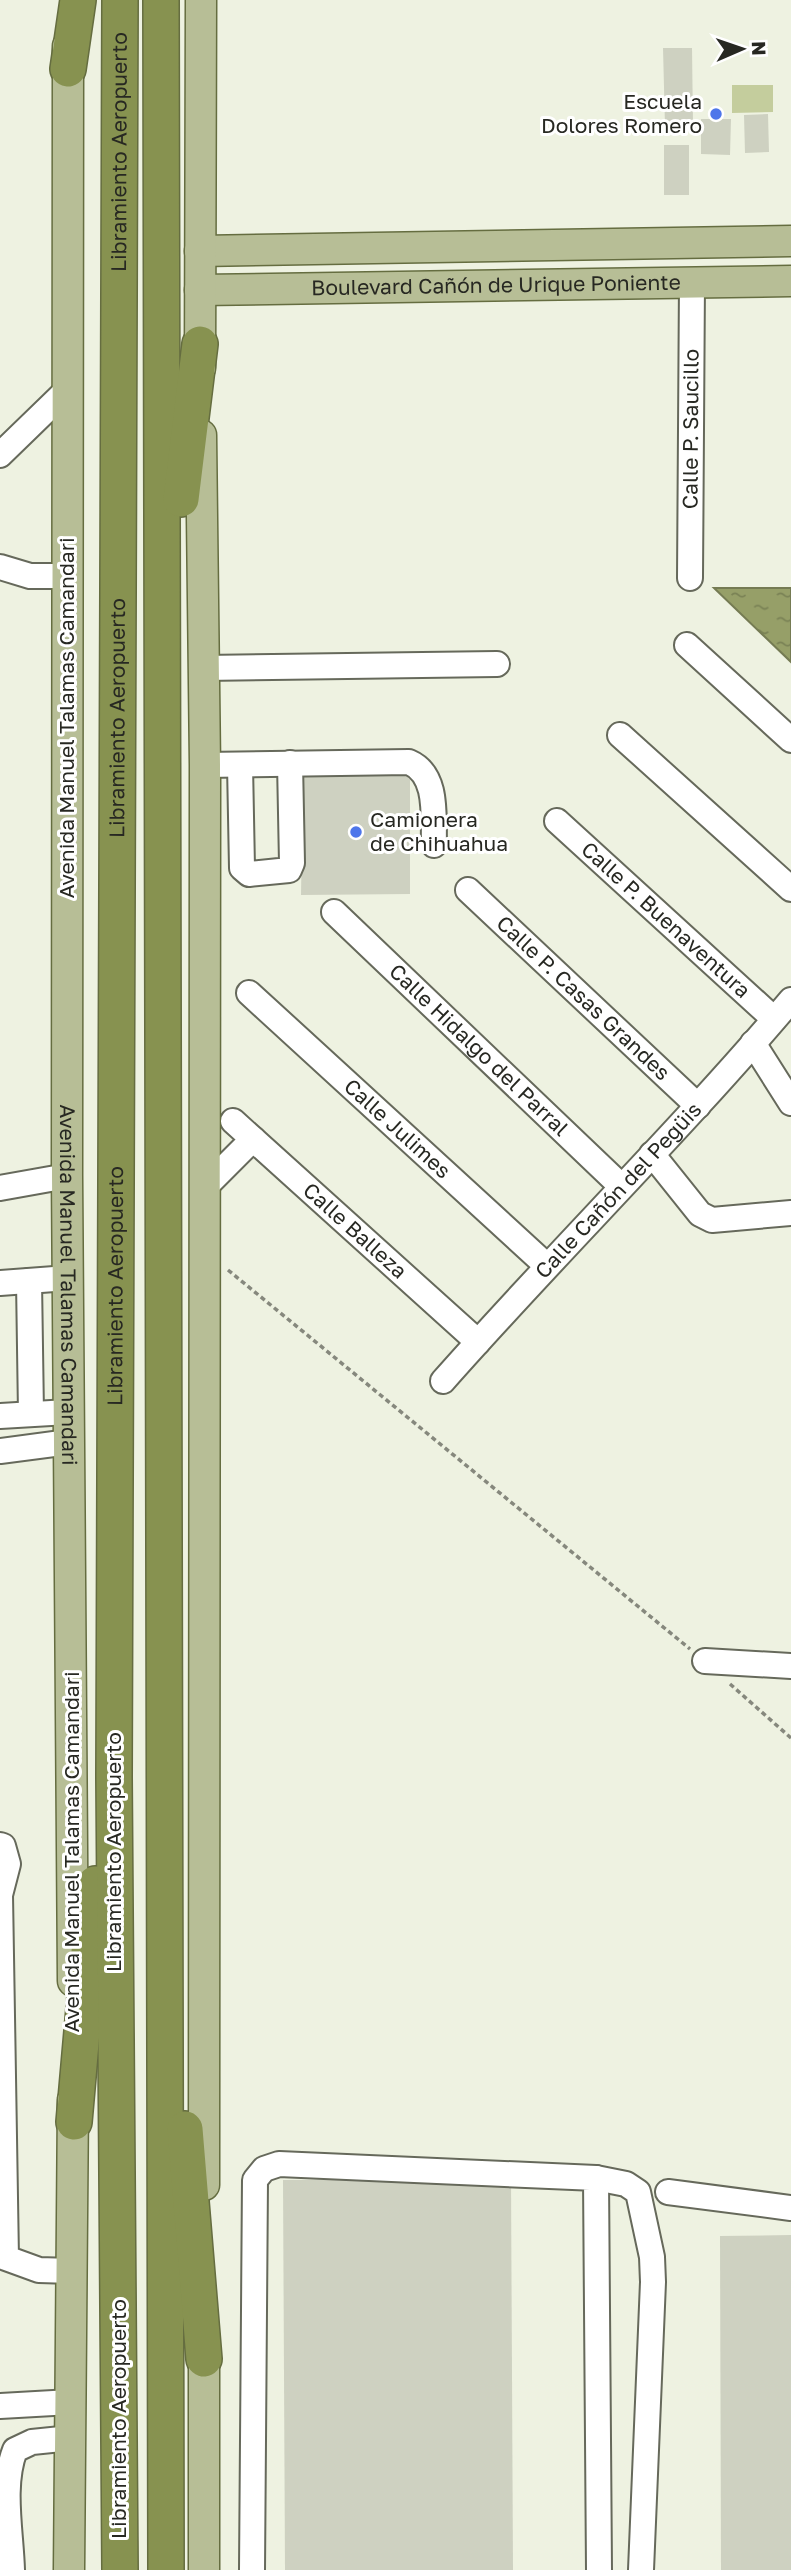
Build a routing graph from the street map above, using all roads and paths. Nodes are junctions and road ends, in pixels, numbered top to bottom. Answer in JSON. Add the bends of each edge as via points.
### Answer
{"nodes":[{"id":1,"x":68,"y":0,"type":"edge"},
{"id":2,"x":78,"y":0,"type":"edge"},
{"id":3,"x":120,"y":0,"type":"edge"},
{"id":4,"x":161,"y":0,"type":"edge"},
{"id":5,"x":201,"y":0,"type":"edge"},
{"id":6,"x":68,"y":69,"type":"junction"},
{"id":7,"x":791,"y":241,"type":"edge"},
{"id":8,"x":663,"y":242,"type":"junction"},
{"id":9,"x":455,"y":246,"type":"junction"},
{"id":10,"x":200,"y":251,"type":"junction"},
{"id":11,"x":678,"y":281,"type":"junction"},
{"id":12,"x":791,"y":281,"type":"edge"},
{"id":13,"x":454,"y":286,"type":"junction"},
{"id":14,"x":200,"y":290,"type":"junction"},
{"id":15,"x":200,"y":344,"type":"junction"},
{"id":16,"x":68,"y":389,"type":"junction"},
{"id":17,"x":0,"y":455,"type":"edge"},
{"id":18,"x":0,"y":567,"type":"edge"},
{"id":19,"x":67,"y":576,"type":"junction"},
{"id":20,"x":690,"y":578,"type":"dead end"},
{"id":21,"x":687,"y":645,"type":"dead end"},
{"id":22,"x":163,"y":652,"type":"junction"},
{"id":23,"x":497,"y":663,"type":"dead end"},
{"id":24,"x":204,"y":668,"type":"junction"},
{"id":25,"x":620,"y":735,"type":"dead end"},
{"id":26,"x":791,"y":740,"type":"edge"},
{"id":27,"x":290,"y":763,"type":"junction"},
{"id":28,"x":205,"y":765,"type":"junction"},
{"id":29,"x":240,"y":765,"type":"junction"},
{"id":30,"x":557,"y":821,"type":"dead end"},
{"id":31,"x":434,"y":845,"type":"dead end"},
{"id":32,"x":791,"y":889,"type":"edge"},
{"id":33,"x":468,"y":890,"type":"dead end"},
{"id":34,"x":334,"y":912,"type":"dead end"},
{"id":35,"x":249,"y":993,"type":"dead end"},
{"id":36,"x":791,"y":1000,"type":"edge"},
{"id":37,"x":774,"y":1019,"type":"junction"},
{"id":38,"x":753,"y":1043,"type":"junction"},
{"id":39,"x":791,"y":1102,"type":"edge"},
{"id":40,"x":698,"y":1106,"type":"junction"},
{"id":41,"x":233,"y":1121,"type":"dead end"},
{"id":42,"x":253,"y":1139,"type":"junction"},
{"id":43,"x":652,"y":1154,"type":"junction"},
{"id":44,"x":67,"y":1176,"type":"junction"},
{"id":45,"x":621,"y":1186,"type":"junction"},
{"id":46,"x":0,"y":1188,"type":"edge"},
{"id":47,"x":204,"y":1188,"type":"junction"},
{"id":48,"x":791,"y":1213,"type":"edge"},
{"id":49,"x":204,"y":1250,"type":"junction"},
{"id":50,"x":547,"y":1265,"type":"junction"},
{"id":51,"x":68,"y":1278,"type":"junction"},
{"id":52,"x":29,"y":1281,"type":"junction"},
{"id":53,"x":0,"y":1283,"type":"edge"},
{"id":54,"x":478,"y":1342,"type":"junction"},
{"id":55,"x":443,"y":1381,"type":"dead end"},
{"id":56,"x":68,"y":1412,"type":"junction"},
{"id":57,"x":32,"y":1414,"type":"junction"},
{"id":58,"x":0,"y":1416,"type":"edge"},
{"id":59,"x":69,"y":1442,"type":"junction"},
{"id":60,"x":0,"y":1451,"type":"edge"},
{"id":61,"x":705,"y":1661,"type":"junction"},
{"id":62,"x":791,"y":1666,"type":"edge"},
{"id":63,"x":791,"y":1738,"type":"edge"},
{"id":64,"x":114,"y":1777,"type":"junction"},
{"id":65,"x":0,"y":1844,"type":"edge"},
{"id":66,"x":0,"y":1895,"type":"edge"},
{"id":67,"x":164,"y":1929,"type":"junction"},
{"id":68,"x":74,"y":2122,"type":"junction"},
{"id":69,"x":596,"y":2178,"type":"junction"},
{"id":70,"x":668,"y":2192,"type":"dead end"},
{"id":71,"x":791,"y":2208,"type":"edge"},
{"id":72,"x":72,"y":2271,"type":"junction"},
{"id":73,"x":204,"y":2359,"type":"junction"},
{"id":74,"x":71,"y":2402,"type":"junction"},
{"id":75,"x":0,"y":2406,"type":"edge"},
{"id":76,"x":71,"y":2438,"type":"junction"},
{"id":77,"x":12,"y":2570,"type":"edge"},
{"id":78,"x":69,"y":2570,"type":"edge"},
{"id":79,"x":120,"y":2570,"type":"edge"},
{"id":80,"x":166,"y":2570,"type":"edge"},
{"id":81,"x":204,"y":2570,"type":"edge"},
{"id":82,"x":252,"y":2570,"type":"edge"},
{"id":83,"x":599,"y":2570,"type":"edge"},
{"id":84,"x":641,"y":2570,"type":"edge"}],
"edges":[{"from":1,"to":6,"type":"main road","name":"Avenida Manuel Talamas Camandari"},
{"from":2,"to":6,"type":"highway"},
{"from":3,"to":64,"type":"highway","name":"Libramiento Aeropuerto"},
{"from":4,"to":22,"type":"highway","name":"Libramiento Aeropuerto"},
{"from":5,"to":10,"type":"main road"},
{"from":6,"to":16,"type":"main road","name":"Avenida Manuel Talamas Camandari"},
{"from":7,"to":8,"type":"main road","name":"Boulevard Cañón de Urique Poniente"},
{"from":8,"to":9,"type":"main road","name":"Boulevard Cañón de Urique Poniente"},
{"from":8,"to":11,"type":"main road"},
{"from":9,"to":10,"type":"main road","name":"Boulevard Cañón de Urique Poniente"},
{"from":9,"to":13,"type":"main road"},
{"from":10,"to":14,"type":"main road"},
{"from":11,"to":12,"type":"main road","name":"Boulevard Cañón de Urique Poniente"},
{"from":11,"to":13,"type":"main road","name":"Boulevard Cañón de Urique Poniente"},
{"from":11,"to":20,"type":"street","name":"Calle P. Saucillo"},
{"from":13,"to":14,"type":"main road","name":"Boulevard Cañón de Urique Poniente"},
{"from":14,"to":15,"type":"main road"},
{"from":15,"to":22,"type":"highway"},
{"from":15,"to":24,"type":"main road"},
{"from":16,"to":17,"type":"street"},
{"from":16,"to":19,"type":"main road","name":"Avenida Manuel Talamas Camandari"},
{"from":18,"to":19,"type":"street","via":[[30,576]]},
{"from":19,"to":44,"type":"main road","name":"Avenida Manuel Talamas Camandari"},
{"from":21,"to":26,"type":"street"},
{"from":22,"to":67,"type":"highway","name":"Libramiento Aeropuerto"},
{"from":23,"to":24,"type":"street"},
{"from":24,"to":28,"type":"main road"},
{"from":25,"to":32,"type":"street"},
{"from":27,"to":29,"type":"street"},
{"from":27,"to":29,"type":"street","via":[[292,863],[289,870],[267,874],[248,874],[242,868]]},
{"from":27,"to":31,"type":"street","via":[[400,761],[420,767],[431,790]]},
{"from":28,"to":29,"type":"street"},
{"from":28,"to":47,"type":"main road"},
{"from":30,"to":37,"type":"street","name":"Calle P. Buenaventura"},
{"from":33,"to":40,"type":"street","name":"Calle P. Casas Grandes"},
{"from":34,"to":45,"type":"street","name":"Calle Hidalgo del Parral"},
{"from":35,"to":50,"type":"street","name":"Calle Julimes"},
{"from":36,"to":37,"type":"street","name":"Calle Cañón del Pegüis"},
{"from":37,"to":38,"type":"street","name":"Calle Cañón del Pegüis"},
{"from":38,"to":39,"type":"street"},
{"from":38,"to":40,"type":"street","name":"Calle Cañón del Pegüis"},
{"from":40,"to":43,"type":"street","name":"Calle Cañón del Pegüis"},
{"from":41,"to":42,"type":"street","name":"Calle Balleza"},
{"from":42,"to":47,"type":"street"},
{"from":42,"to":54,"type":"street","name":"Calle Balleza"},
{"from":43,"to":45,"type":"street","name":"Calle Cañón del Pegüis"},
{"from":43,"to":48,"type":"street","via":[[700,1214],[712,1220]]},
{"from":44,"to":46,"type":"street"},
{"from":44,"to":51,"type":"main road","name":"Avenida Manuel Talamas Camandari"},
{"from":45,"to":50,"type":"street","name":"Calle Cañón del Pegüis"},
{"from":47,"to":49,"type":"main road"},
{"from":49,"to":61,"type":"path"},
{"from":49,"to":73,"type":"main road"},
{"from":50,"to":54,"type":"street","name":"Calle Cañón del Pegüis"},
{"from":51,"to":52,"type":"street"},
{"from":51,"to":56,"type":"main road","name":"Avenida Manuel Talamas Camandari"},
{"from":52,"to":53,"type":"street"},
{"from":52,"to":57,"type":"street"},
{"from":54,"to":55,"type":"street","name":"Calle Cañón del Pegüis"},
{"from":56,"to":57,"type":"street"},
{"from":56,"to":59,"type":"main road","name":"Avenida Manuel Talamas Camandari"},
{"from":57,"to":58,"type":"street"},
{"from":59,"to":60,"type":"street"},
{"from":59,"to":68,"type":"main road","name":"Avenida Manuel Talamas Camandari"},
{"from":61,"to":62,"type":"street"},
{"from":61,"to":63,"type":"path"},
{"from":64,"to":68,"type":"highway","via":[[94,1890]]},
{"from":64,"to":79,"type":"highway","name":"Libramiento Aeropuerto"},
{"from":65,"to":66,"type":"street","via":[[8,1864]]},
{"from":66,"to":72,"type":"street","via":[[6,2258],[39,2270]]},
{"from":67,"to":73,"type":"highway","via":[[178,2038]]},
{"from":67,"to":80,"type":"highway","name":"Libramiento Aeropuerto"},
{"from":68,"to":72,"type":"main road","name":"Avenida Manuel Talamas Camandari"},
{"from":69,"to":82,"type":"street","via":[[279,2165],[264,2169],[255,2180]]},
{"from":69,"to":83,"type":"street"},
{"from":69,"to":84,"type":"street","via":[[626,2184],[638,2192],[652,2257]]},
{"from":70,"to":71,"type":"street"},
{"from":72,"to":74,"type":"main road","name":"Avenida Manuel Talamas Camandari"},
{"from":73,"to":81,"type":"main road"},
{"from":74,"to":75,"type":"street"},
{"from":74,"to":76,"type":"main road","name":"Avenida Manuel Talamas Camandari"},
{"from":76,"to":77,"type":"street","via":[[32,2442],[15,2450],[8,2484]]},
{"from":76,"to":78,"type":"main road","name":"Avenida Manuel Talamas Camandari"}]}
